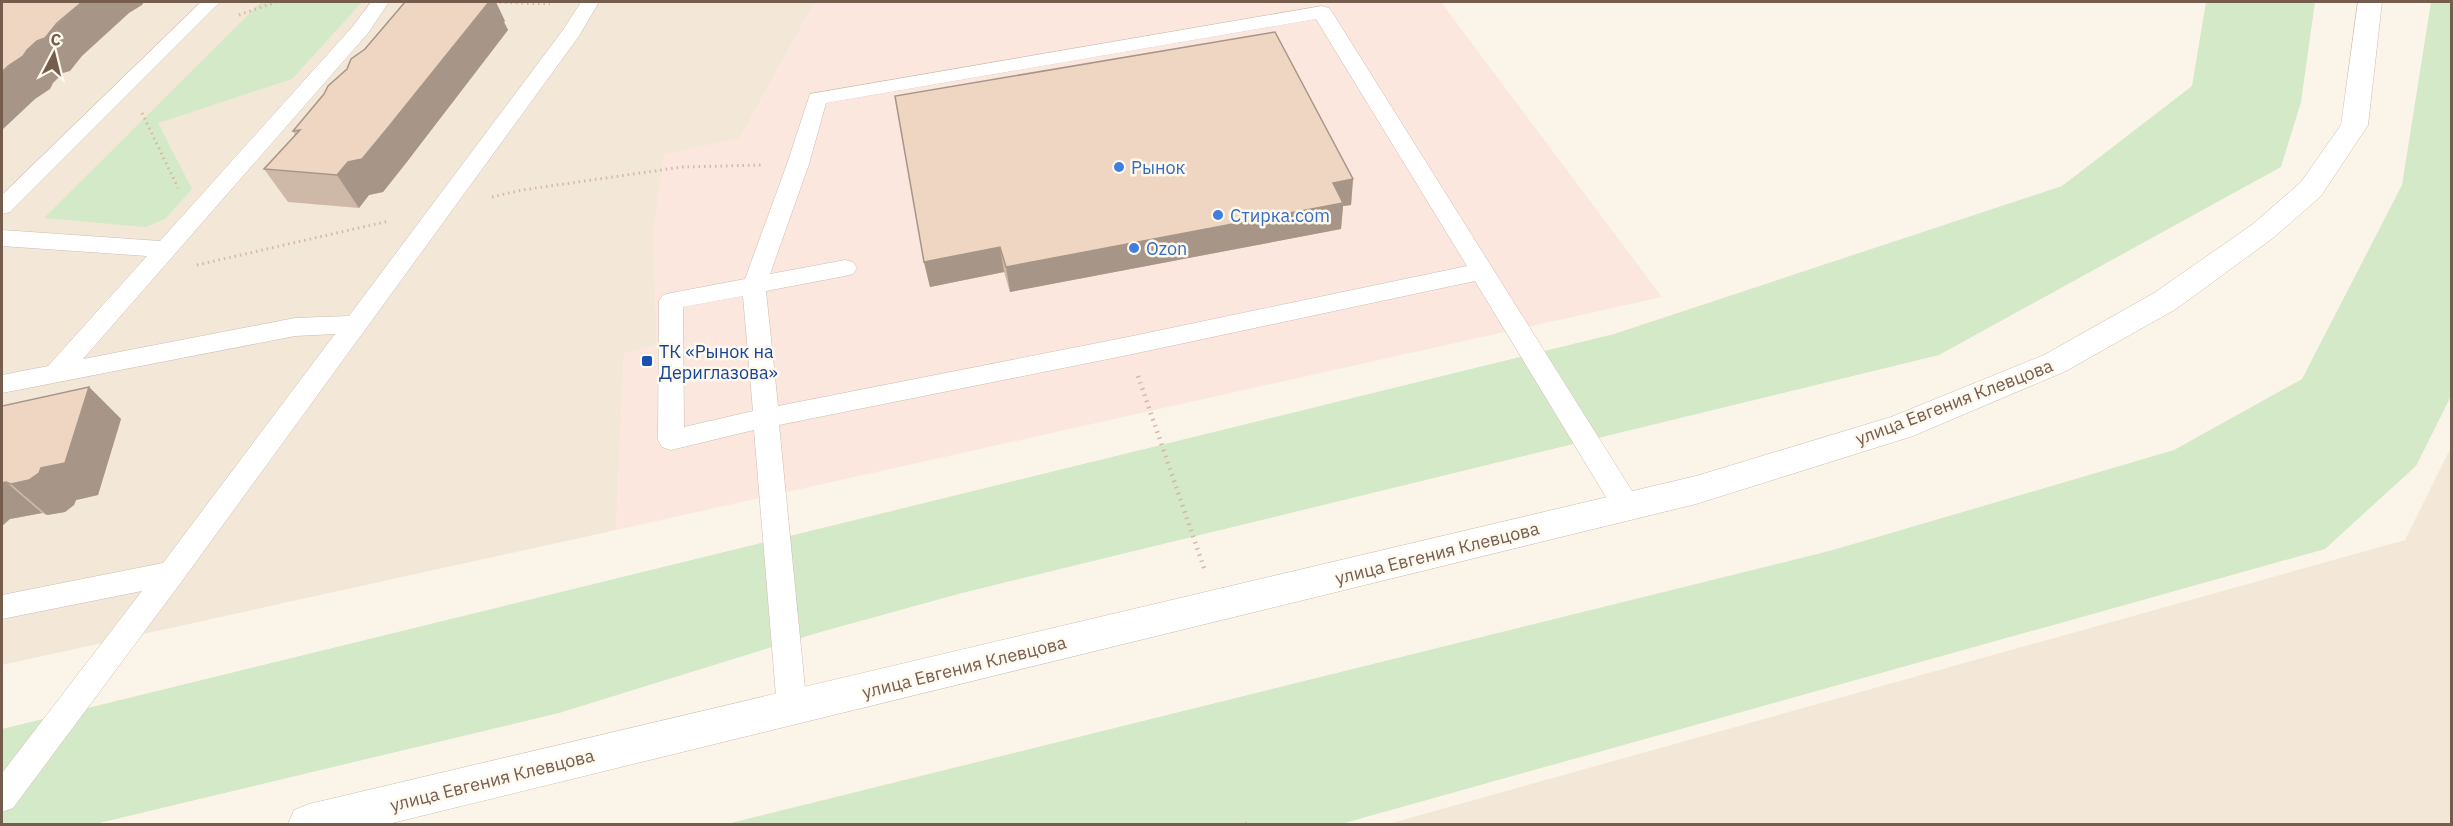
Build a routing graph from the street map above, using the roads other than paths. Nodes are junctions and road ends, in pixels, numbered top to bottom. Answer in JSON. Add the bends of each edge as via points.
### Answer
{"nodes":[{"id":1,"x":212,"y":2,"type":"edge"},
{"id":2,"x":380,"y":2,"type":"edge"},
{"id":3,"x":2370,"y":2,"type":"edge"},
{"id":4,"x":588,"y":4,"type":"edge"},
{"id":5,"x":2,"y":207,"type":"edge"},
{"id":6,"x":2,"y":238,"type":"edge"},
{"id":7,"x":164,"y":249,"type":"junction"},
{"id":8,"x":845,"y":268,"type":"dead end"},
{"id":9,"x":1482,"y":271,"type":"junction"},
{"id":10,"x":754,"y":285,"type":"junction"},
{"id":11,"x":356,"y":324,"type":"junction"},
{"id":12,"x":55,"y":374,"type":"junction"},
{"id":13,"x":2,"y":384,"type":"edge"},
{"id":14,"x":765,"y":418,"type":"junction"},
{"id":15,"x":1627,"y":507,"type":"junction"},
{"id":16,"x":172,"y":573,"type":"junction"},
{"id":17,"x":2,"y":607,"type":"edge"},
{"id":18,"x":792,"y":708,"type":"junction"},
{"id":19,"x":2,"y":797,"type":"edge"},
{"id":20,"x":309,"y":825,"type":"edge"}],
"edges":[{"from":1,"to":5,"type":"lane"},
{"from":2,"to":7,"type":"lane","via":[[361,29]]},
{"from":3,"to":15,"type":"street","name":"улица Евгения Клевцова","via":[[2354,125],[2311,189],[2264,231],[2165,301],[2055,363],[1901,427],[1696,490]]},
{"from":4,"to":11,"type":"lane","via":[[572,32]]},
{"from":6,"to":7,"type":"lane"},
{"from":7,"to":12,"type":"lane"},
{"from":8,"to":10,"type":"lane"},
{"from":9,"to":10,"type":"lane","via":[[1322,12],[817,98],[798,164]]},
{"from":9,"to":14,"type":"lane"},
{"from":9,"to":15,"type":"lane"},
{"from":10,"to":14,"type":"lane"},
{"from":10,"to":14,"type":"lane","via":[[671,301],[671,440]]},
{"from":11,"to":12,"type":"lane","via":[[295,327]]},
{"from":11,"to":16,"type":"lane"},
{"from":12,"to":13,"type":"lane"},
{"from":14,"to":18,"type":"lane"},
{"from":15,"to":18,"type":"street","name":"улица Евгения Клевцова"},
{"from":16,"to":17,"type":"lane"},
{"from":16,"to":19,"type":"lane"},
{"from":18,"to":20,"type":"street","name":"улица Евгения Клевцова"}]}
